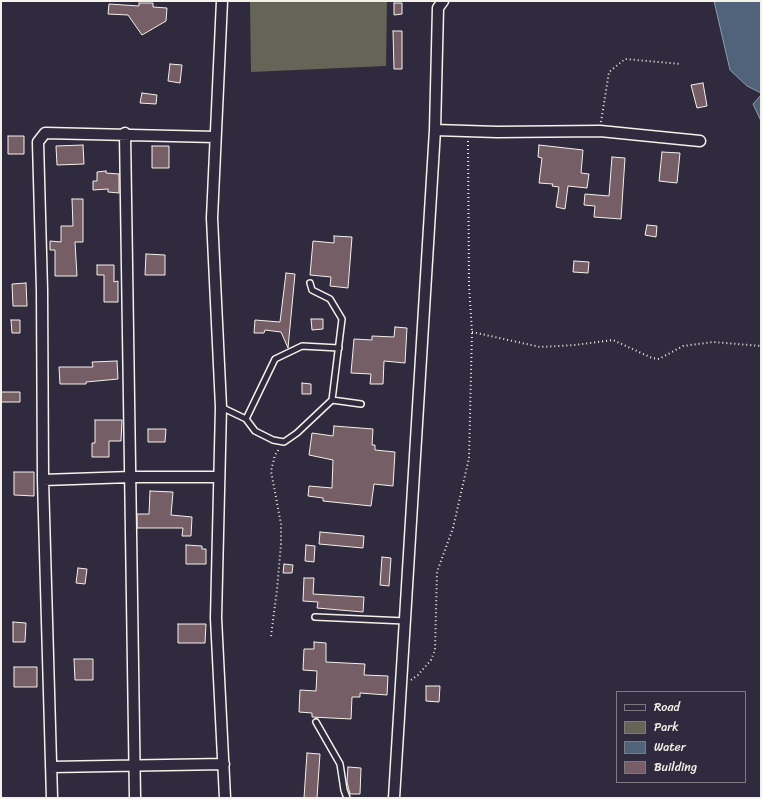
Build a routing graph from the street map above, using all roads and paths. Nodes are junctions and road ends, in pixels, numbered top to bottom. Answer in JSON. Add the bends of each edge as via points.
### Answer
{"nodes":[{"id":1,"x":222,"y":1,"type":"edge"},
{"id":2,"x":443,"y":1,"type":"edge"},
{"id":3,"x":681,"y":64,"type":"dead end"},
{"id":4,"x":435,"y":130,"type":"junction"},
{"id":5,"x":468,"y":131,"type":"junction"},
{"id":6,"x":600,"y":131,"type":"junction"},
{"id":7,"x":125,"y":133,"type":"junction"},
{"id":8,"x":215,"y":137,"type":"junction"},
{"id":9,"x":700,"y":141,"type":"dead end"},
{"id":10,"x":310,"y":282,"type":"dead end"},
{"id":11,"x":472,"y":332,"type":"junction"},
{"id":12,"x":761,"y":346,"type":"edge"},
{"id":13,"x":339,"y":348,"type":"junction"},
{"id":14,"x":332,"y":400,"type":"junction"},
{"id":15,"x":361,"y":404,"type":"dead end"},
{"id":16,"x":221,"y":407,"type":"junction"},
{"id":17,"x":246,"y":419,"type":"junction"},
{"id":18,"x":284,"y":442,"type":"junction"},
{"id":19,"x":131,"y":477,"type":"junction"},
{"id":20,"x":218,"y":477,"type":"junction"},
{"id":21,"x":43,"y":480,"type":"junction"},
{"id":22,"x":315,"y":617,"type":"dead end"},
{"id":23,"x":406,"y":621,"type":"junction"},
{"id":24,"x":271,"y":636,"type":"dead end"},
{"id":25,"x":402,"y":686,"type":"junction"},
{"id":26,"x":316,"y":722,"type":"dead end"},
{"id":27,"x":224,"y":764,"type":"junction"},
{"id":28,"x":134,"y":766,"type":"junction"},
{"id":29,"x":51,"y":767,"type":"junction"},
{"id":30,"x":52,"y":798,"type":"edge"},
{"id":31,"x":135,"y":798,"type":"edge"},
{"id":32,"x":225,"y":798,"type":"edge"},
{"id":33,"x":347,"y":798,"type":"edge"},
{"id":34,"x":394,"y":798,"type":"edge"}],
"edges":[{"from":1,"to":8,"type":"street"},
{"from":2,"to":4,"type":"street","via":[[438,8]]},
{"from":3,"to":6,"type":"path","via":[[625,59],[609,72]]},
{"from":4,"to":5,"type":"street"},
{"from":4,"to":23,"type":"street"},
{"from":5,"to":6,"type":"street"},
{"from":5,"to":11,"type":"path","via":[[469,285]]},
{"from":6,"to":9,"type":"street"},
{"from":7,"to":8,"type":"street"},
{"from":7,"to":19,"type":"street"},
{"from":7,"to":21,"type":"street","via":[[45,132],[38,142]]},
{"from":8,"to":16,"type":"street","via":[[212,218]]},
{"from":10,"to":13,"type":"lane","via":[[312,290],[330,299],[342,319]]},
{"from":11,"to":12,"type":"path","via":[[540,347],[613,340],[659,360],[683,346],[713,342]]},
{"from":11,"to":25,"type":"path","via":[[469,458],[453,528],[437,572],[435,650],[431,660],[418,675]]},
{"from":13,"to":14,"type":"lane"},
{"from":13,"to":17,"type":"lane","via":[[302,346],[276,359]]},
{"from":14,"to":15,"type":"lane"},
{"from":14,"to":18,"type":"lane"},
{"from":16,"to":17,"type":"lane"},
{"from":16,"to":20,"type":"street"},
{"from":17,"to":18,"type":"lane","via":[[255,430],[273,440]]},
{"from":18,"to":24,"type":"path","via":[[275,455],[271,471],[281,524],[278,590]]},
{"from":19,"to":20,"type":"street"},
{"from":19,"to":21,"type":"street"},
{"from":19,"to":28,"type":"street"},
{"from":20,"to":27,"type":"street","via":[[216,618]]},
{"from":21,"to":29,"type":"street"},
{"from":22,"to":23,"type":"lane"},
{"from":23,"to":25,"type":"street"},
{"from":25,"to":34,"type":"street"},
{"from":26,"to":33,"type":"lane","via":[[340,764]]},
{"from":27,"to":28,"type":"street"},
{"from":27,"to":32,"type":"street"},
{"from":28,"to":29,"type":"street"},
{"from":28,"to":31,"type":"street"},
{"from":29,"to":30,"type":"street"}]}
